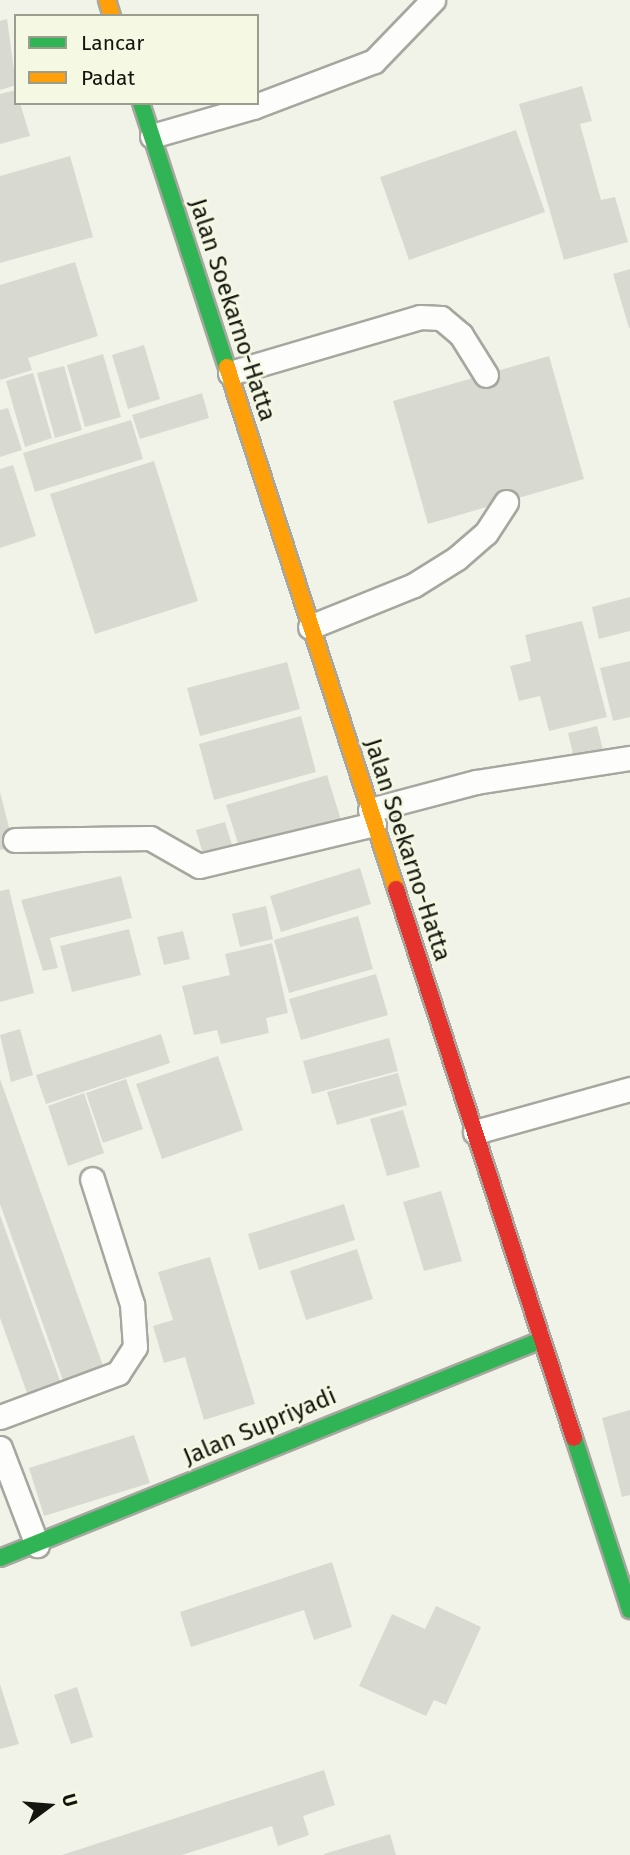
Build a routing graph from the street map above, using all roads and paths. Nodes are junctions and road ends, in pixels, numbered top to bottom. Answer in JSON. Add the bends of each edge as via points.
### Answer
{"nodes":[{"id":1,"x":433,"y":0,"type":"edge"},
{"id":2,"x":142,"y":105,"type":"edge"},
{"id":3,"x":258,"y":105,"type":"edge"},
{"id":4,"x":259,"y":105,"type":"edge"},
{"id":5,"x":152,"y":136,"type":"junction"},
{"id":6,"x":230,"y":373,"type":"junction"},
{"id":7,"x":486,"y":375,"type":"dead end"},
{"id":8,"x":506,"y":502,"type":"dead end"},
{"id":9,"x":310,"y":627,"type":"junction"},
{"id":10,"x":630,"y":758,"type":"edge"},
{"id":11,"x":372,"y":817,"type":"junction"},
{"id":12,"x":15,"y":840,"type":"dead end"},
{"id":13,"x":630,"y":1089,"type":"edge"},
{"id":14,"x":475,"y":1132,"type":"junction"},
{"id":15,"x":92,"y":1179,"type":"dead end"},
{"id":16,"x":539,"y":1341,"type":"junction"},
{"id":17,"x":0,"y":1417,"type":"edge"},
{"id":18,"x":0,"y":1448,"type":"edge"},
{"id":19,"x":37,"y":1545,"type":"junction"},
{"id":20,"x":0,"y":1558,"type":"edge"},
{"id":21,"x":630,"y":1610,"type":"edge"}],
"edges":[{"from":1,"to":4,"type":"lane","via":[[374,61]]},
{"from":2,"to":5,"type":"main road","name":"Jalan Soekarno-Hatta"},
{"from":3,"to":5,"type":"lane"},
{"from":5,"to":6,"type":"main road","name":"Jalan Soekarno-Hatta"},
{"from":6,"to":7,"type":"lane","via":[[420,317],[441,318],[475,351]]},
{"from":6,"to":9,"type":"main road","name":"Jalan Soekarno-Hatta"},
{"from":8,"to":9,"type":"lane","via":[[486,533],[414,585]]},
{"from":9,"to":11,"type":"main road","name":"Jalan Soekarno-Hatta"},
{"from":10,"to":11,"type":"lane","via":[[410,797]]},
{"from":11,"to":12,"type":"lane","via":[[199,866],[150,838]]},
{"from":11,"to":14,"type":"main road","name":"Jalan Soekarno-Hatta"},
{"from":13,"to":14,"type":"lane"},
{"from":14,"to":16,"type":"main road","name":"Jalan Soekarno-Hatta"},
{"from":15,"to":17,"type":"lane","via":[[132,1304],[135,1347],[118,1373]]},
{"from":16,"to":19,"type":"main road","name":"Jalan Supriyadi"},
{"from":16,"to":21,"type":"main road","name":"Jalan Soekarno-Hatta"},
{"from":18,"to":19,"type":"lane"},
{"from":19,"to":20,"type":"main road","name":"Jalan Supriyadi"}]}
